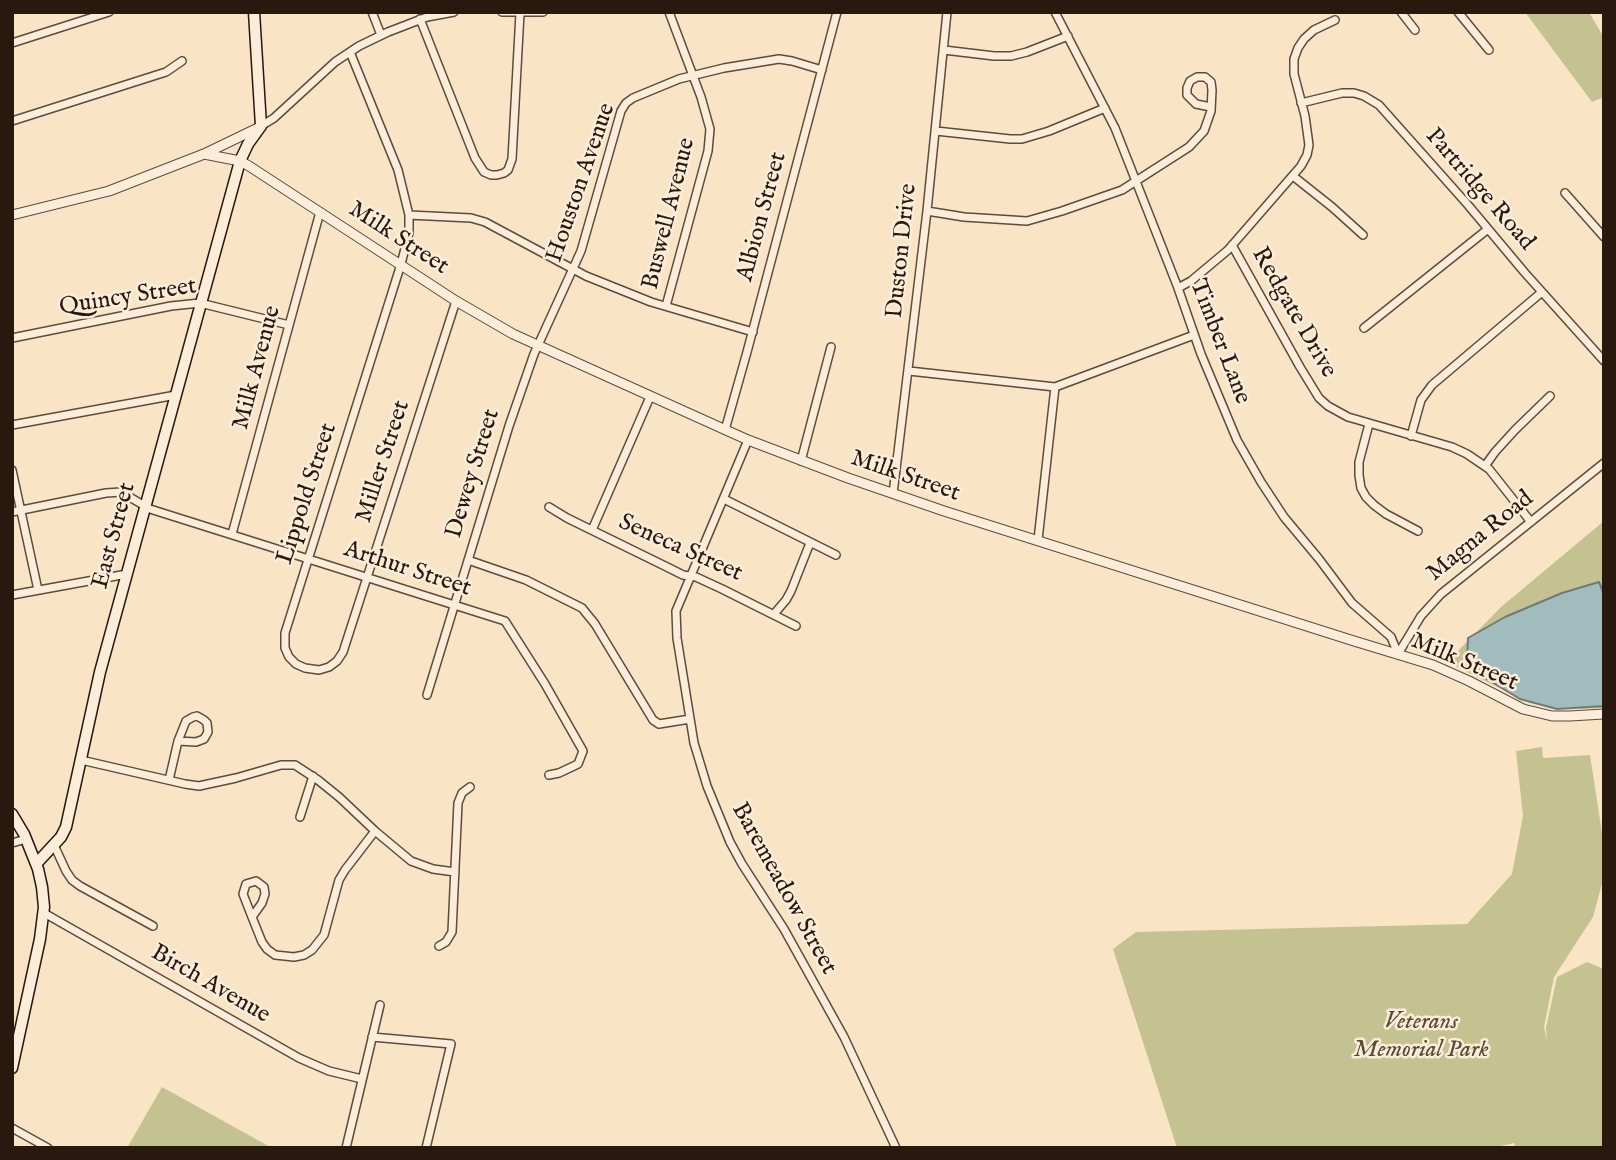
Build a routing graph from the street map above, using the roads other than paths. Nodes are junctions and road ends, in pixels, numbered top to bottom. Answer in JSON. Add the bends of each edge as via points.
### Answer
{"nodes":[{"id":1,"x":109,"y":12,"type":"edge"},
{"id":2,"x":254,"y":12,"type":"edge"},
{"id":3,"x":372,"y":12,"type":"edge"},
{"id":4,"x":454,"y":12,"type":"edge"},
{"id":5,"x":502,"y":12,"type":"edge"},
{"id":6,"x":520,"y":12,"type":"edge"},
{"id":7,"x":543,"y":12,"type":"edge"},
{"id":8,"x":669,"y":12,"type":"edge"},
{"id":9,"x":837,"y":12,"type":"edge"},
{"id":10,"x":947,"y":12,"type":"edge"},
{"id":11,"x":1055,"y":12,"type":"edge"},
{"id":12,"x":1401,"y":12,"type":"edge"},
{"id":13,"x":1458,"y":12,"type":"edge"},
{"id":14,"x":420,"y":19,"type":"junction"},
{"id":15,"x":1335,"y":20,"type":"dead end"},
{"id":16,"x":1415,"y":30,"type":"dead end"},
{"id":17,"x":381,"y":35,"type":"junction"},
{"id":18,"x":1068,"y":36,"type":"junction"},
{"id":19,"x":12,"y":43,"type":"edge"},
{"id":20,"x":944,"y":50,"type":"junction"},
{"id":21,"x":1489,"y":50,"type":"dead end"},
{"id":22,"x":350,"y":52,"type":"junction"},
{"id":23,"x":182,"y":61,"type":"dead end"},
{"id":24,"x":822,"y":70,"type":"junction"},
{"id":25,"x":692,"y":76,"type":"junction"},
{"id":26,"x":1301,"y":103,"type":"junction"},
{"id":27,"x":1211,"y":107,"type":"junction"},
{"id":28,"x":1105,"y":108,"type":"junction"},
{"id":29,"x":12,"y":121,"type":"edge"},
{"id":30,"x":261,"y":126,"type":"junction"},
{"id":31,"x":936,"y":131,"type":"junction"},
{"id":32,"x":204,"y":154,"type":"junction"},
{"id":33,"x":240,"y":161,"type":"junction"},
{"id":34,"x":1293,"y":176,"type":"junction"},
{"id":35,"x":1135,"y":180,"type":"junction"},
{"id":36,"x":1565,"y":193,"type":"dead end"},
{"id":37,"x":927,"y":211,"type":"junction"},
{"id":38,"x":320,"y":212,"type":"junction"},
{"id":39,"x":12,"y":215,"type":"edge"},
{"id":40,"x":409,"y":215,"type":"junction"},
{"id":41,"x":1488,"y":229,"type":"junction"},
{"id":42,"x":1363,"y":235,"type":"dead end"},
{"id":43,"x":1604,"y":237,"type":"edge"},
{"id":44,"x":1232,"y":245,"type":"junction"},
{"id":45,"x":401,"y":264,"type":"junction"},
{"id":46,"x":574,"y":270,"type":"junction"},
{"id":47,"x":1178,"y":288,"type":"junction"},
{"id":48,"x":1542,"y":292,"type":"junction"},
{"id":49,"x":456,"y":301,"type":"junction"},
{"id":50,"x":201,"y":303,"type":"junction"},
{"id":51,"x":666,"y":306,"type":"junction"},
{"id":52,"x":289,"y":325,"type":"junction"},
{"id":53,"x":1364,"y":328,"type":"dead end"},
{"id":54,"x":753,"y":332,"type":"junction"},
{"id":55,"x":1194,"y":335,"type":"junction"},
{"id":56,"x":12,"y":338,"type":"edge"},
{"id":57,"x":538,"y":346,"type":"junction"},
{"id":58,"x":831,"y":347,"type":"dead end"},
{"id":59,"x":1604,"y":361,"type":"edge"},
{"id":60,"x":909,"y":371,"type":"junction"},
{"id":61,"x":1055,"y":387,"type":"junction"},
{"id":62,"x":176,"y":395,"type":"junction"},
{"id":63,"x":1550,"y":396,"type":"dead end"},
{"id":64,"x":650,"y":397,"type":"junction"},
{"id":65,"x":1369,"y":424,"type":"junction"},
{"id":66,"x":12,"y":425,"type":"edge"},
{"id":67,"x":724,"y":430,"type":"junction"},
{"id":68,"x":1411,"y":436,"type":"junction"},
{"id":69,"x":748,"y":440,"type":"junction"},
{"id":70,"x":801,"y":461,"type":"junction"},
{"id":71,"x":1604,"y":463,"type":"edge"},
{"id":72,"x":1485,"y":466,"type":"junction"},
{"id":73,"x":12,"y":470,"type":"edge"},
{"id":74,"x":893,"y":494,"type":"junction"},
{"id":75,"x":724,"y":499,"type":"junction"},
{"id":76,"x":145,"y":506,"type":"junction"},
{"id":77,"x":548,"y":507,"type":"dead end"},
{"id":78,"x":16,"y":511,"type":"edge"},
{"id":79,"x":1531,"y":522,"type":"junction"},
{"id":80,"x":592,"y":530,"type":"junction"},
{"id":81,"x":1418,"y":530,"type":"dead end"},
{"id":82,"x":232,"y":534,"type":"junction"},
{"id":83,"x":1038,"y":540,"type":"junction"},
{"id":84,"x":810,"y":543,"type":"junction"},
{"id":85,"x":836,"y":555,"type":"dead end"},
{"id":86,"x":307,"y":558,"type":"junction"},
{"id":87,"x":468,"y":560,"type":"junction"},
{"id":88,"x":127,"y":574,"type":"junction"},
{"id":89,"x":690,"y":576,"type":"junction"},
{"id":90,"x":368,"y":577,"type":"junction"},
{"id":91,"x":38,"y":590,"type":"junction"},
{"id":92,"x":12,"y":596,"type":"edge"},
{"id":93,"x":454,"y":605,"type":"junction"},
{"id":94,"x":774,"y":614,"type":"junction"},
{"id":95,"x":796,"y":626,"type":"dead end"},
{"id":96,"x":348,"y":635,"type":"joint"},
{"id":97,"x":1398,"y":654,"type":"junction"},
{"id":98,"x":427,"y":695,"type":"dead end"},
{"id":99,"x":1604,"y":714,"type":"edge"},
{"id":100,"x":690,"y":719,"type":"junction"},
{"id":101,"x":178,"y":741,"type":"junction"},
{"id":102,"x":81,"y":760,"type":"junction"},
{"id":103,"x":550,"y":775,"type":"dead end"},
{"id":104,"x":313,"y":776,"type":"junction"},
{"id":105,"x":169,"y":780,"type":"junction"},
{"id":106,"x":470,"y":787,"type":"dead end"},
{"id":107,"x":12,"y":814,"type":"edge"},
{"id":108,"x":300,"y":817,"type":"dead end"},
{"id":109,"x":376,"y":831,"type":"junction"},
{"id":110,"x":26,"y":839,"type":"junction"},
{"id":111,"x":12,"y":843,"type":"edge"},
{"id":112,"x":54,"y":845,"type":"junction"},
{"id":113,"x":36,"y":864,"type":"junction"},
{"id":114,"x":455,"y":872,"type":"junction"},
{"id":115,"x":44,"y":914,"type":"junction"},
{"id":116,"x":252,"y":916,"type":"junction"},
{"id":117,"x":153,"y":926,"type":"dead end"},
{"id":118,"x":439,"y":946,"type":"dead end"},
{"id":119,"x":380,"y":1005,"type":"dead end"},
{"id":120,"x":18,"y":1014,"type":"edge"},
{"id":121,"x":372,"y":1037,"type":"junction"},
{"id":122,"x":12,"y":1068,"type":"edge"},
{"id":123,"x":362,"y":1079,"type":"junction"},
{"id":124,"x":12,"y":1128,"type":"edge"},
{"id":125,"x":48,"y":1148,"type":"edge"},
{"id":126,"x":346,"y":1148,"type":"edge"},
{"id":127,"x":426,"y":1148,"type":"edge"},
{"id":128,"x":897,"y":1148,"type":"edge"}],
"edges":[{"from":1,"to":19,"type":"street"},
{"from":2,"to":30,"type":"main road"},
{"from":3,"to":17,"type":"street"},
{"from":4,"to":14,"type":"street"},
{"from":5,"to":6,"type":"street"},
{"from":6,"to":7,"type":"street"},
{"from":6,"to":14,"type":"street","via":[[512,159],[508,170],[497,175],[484,172],[475,158]]},
{"from":8,"to":25,"type":"street","name":"Buswell Avenue"},
{"from":9,"to":24,"type":"street","name":"Albion Street"},
{"from":10,"to":20,"type":"street","name":"Duston Drive"},
{"from":11,"to":18,"type":"street","name":"Timber Lane"},
{"from":12,"to":16,"type":"street"},
{"from":13,"to":21,"type":"street"},
{"from":14,"to":17,"type":"street"},
{"from":15,"to":26,"type":"street","via":[[1314,30],[1298,48],[1294,74]]},
{"from":17,"to":22,"type":"street"},
{"from":18,"to":20,"type":"street","via":[[1011,55]]},
{"from":18,"to":28,"type":"street","name":"Timber Lane"},
{"from":20,"to":31,"type":"street","name":"Duston Drive"},
{"from":22,"to":30,"type":"street"},
{"from":22,"to":40,"type":"street","via":[[398,170]]},
{"from":23,"to":29,"type":"street","via":[[166,72]]},
{"from":24,"to":25,"type":"street","name":"Houston Avenue","via":[[779,59]]},
{"from":24,"to":54,"type":"street","name":"Albion Street"},
{"from":25,"to":46,"type":"street","name":"Houston Avenue","via":[[632,98],[621,111]]},
{"from":25,"to":51,"type":"street","name":"Buswell Avenue","via":[[708,117],[710,141]]},
{"from":26,"to":34,"type":"street","via":[[1309,145]]},
{"from":26,"to":41,"type":"street","name":"Partridge Road","via":[[1342,93],[1373,101]]},
{"from":27,"to":27,"type":"street","via":[[1211,82],[1205,76],[1190,81],[1187,95],[1196,104]]},
{"from":27,"to":35,"type":"street","via":[[1208,122],[1189,147]]},
{"from":28,"to":31,"type":"street","via":[[1022,139]]},
{"from":28,"to":35,"type":"street","name":"Timber Lane"},
{"from":30,"to":32,"type":"street"},
{"from":30,"to":33,"type":"main road","name":"East Street"},
{"from":31,"to":37,"type":"street","name":"Duston Drive"},
{"from":32,"to":33,"type":"street"},
{"from":32,"to":39,"type":"street","via":[[109,191]]},
{"from":33,"to":38,"type":"street","name":"Milk Street"},
{"from":33,"to":50,"type":"main road","name":"East Street"},
{"from":34,"to":42,"type":"street"},
{"from":34,"to":44,"type":"street"},
{"from":35,"to":37,"type":"street","via":[[1122,190],[1027,221]]},
{"from":35,"to":47,"type":"street","name":"Timber Lane"},
{"from":36,"to":43,"type":"street"},
{"from":37,"to":60,"type":"street","name":"Duston Drive"},
{"from":38,"to":45,"type":"street","name":"Milk Street"},
{"from":38,"to":52,"type":"street","name":"Milk Avenue"},
{"from":40,"to":45,"type":"street","name":"Lippold Street"},
{"from":40,"to":46,"type":"street","via":[[485,222]]},
{"from":41,"to":48,"type":"street","name":"Partridge Road"},
{"from":41,"to":53,"type":"street"},
{"from":44,"to":47,"type":"street"},
{"from":44,"to":65,"type":"street","name":"Redgate Drive","via":[[1319,397],[1335,411]]},
{"from":45,"to":49,"type":"street","name":"Milk Street"},
{"from":45,"to":86,"type":"street","name":"Lippold Street"},
{"from":46,"to":51,"type":"street"},
{"from":46,"to":57,"type":"street","name":"Houston Avenue"},
{"from":47,"to":55,"type":"street","name":"Timber Lane"},
{"from":48,"to":59,"type":"street","name":"Partridge Road"},
{"from":48,"to":68,"type":"street","via":[[1432,385],[1421,400]]},
{"from":49,"to":57,"type":"street","name":"Milk Street"},
{"from":49,"to":90,"type":"street","name":"Miller Street"},
{"from":50,"to":52,"type":"street","name":"Quincy Street"},
{"from":50,"to":56,"type":"street","name":"Quincy Street"},
{"from":50,"to":62,"type":"main road","name":"East Street"},
{"from":51,"to":54,"type":"street"},
{"from":52,"to":82,"type":"street","name":"Milk Avenue"},
{"from":54,"to":67,"type":"street","name":"Albion Street"},
{"from":55,"to":61,"type":"street"},
{"from":55,"to":97,"type":"street","name":"Timber Lane","via":[[1237,440],[1261,482],[1342,592],[1391,637]]},
{"from":57,"to":64,"type":"street","name":"Milk Street"},
{"from":57,"to":87,"type":"street","name":"Dewey Street"},
{"from":58,"to":70,"type":"street"},
{"from":60,"to":61,"type":"street"},
{"from":60,"to":74,"type":"street","name":"Duston Drive"},
{"from":61,"to":83,"type":"street"},
{"from":62,"to":66,"type":"street"},
{"from":62,"to":76,"type":"main road","name":"East Street"},
{"from":63,"to":72,"type":"street"},
{"from":64,"to":67,"type":"street","name":"Milk Street"},
{"from":64,"to":80,"type":"street"},
{"from":65,"to":68,"type":"street","name":"Redgate Drive"},
{"from":65,"to":81,"type":"street","via":[[1359,462],[1361,488],[1386,514]]},
{"from":67,"to":69,"type":"street","name":"Milk Street"},
{"from":68,"to":72,"type":"street","name":"Redgate Drive","via":[[1452,447]]},
{"from":69,"to":70,"type":"street","name":"Milk Street"},
{"from":69,"to":75,"type":"street","name":"Baremeadow Street"},
{"from":70,"to":74,"type":"street","name":"Milk Street"},
{"from":71,"to":79,"type":"street","name":"Magna Road"},
{"from":72,"to":79,"type":"street","name":"Redgate Drive"},
{"from":73,"to":78,"type":"street"},
{"from":74,"to":83,"type":"street","name":"Milk Street"},
{"from":75,"to":84,"type":"street"},
{"from":75,"to":89,"type":"street","name":"Baremeadow Street"},
{"from":76,"to":78,"type":"street","name":"Arthur Street","via":[[121,492]]},
{"from":76,"to":82,"type":"street","name":"Arthur Street"},
{"from":76,"to":88,"type":"main road","name":"East Street"},
{"from":77,"to":80,"type":"street","name":"Seneca Street"},
{"from":78,"to":91,"type":"street"},
{"from":79,"to":97,"type":"street","name":"Magna Road","via":[[1441,593]]},
{"from":80,"to":89,"type":"street","name":"Seneca Street"},
{"from":82,"to":86,"type":"street","name":"Arthur Street"},
{"from":83,"to":97,"type":"street","name":"Milk Street"},
{"from":84,"to":85,"type":"street"},
{"from":84,"to":94,"type":"street","via":[[791,591]]},
{"from":86,"to":90,"type":"street","name":"Arthur Street"},
{"from":86,"to":96,"type":"street","name":"Lippold Street","via":[[285,633],[287,653],[305,668],[324,669],[340,657]]},
{"from":87,"to":93,"type":"street","name":"Dewey Street"},
{"from":87,"to":100,"type":"street","via":[[526,579],[582,608],[653,720],[659,724]]},
{"from":88,"to":91,"type":"street"},
{"from":88,"to":102,"type":"main road","name":"East Street"},
{"from":89,"to":94,"type":"street","name":"Seneca Street"},
{"from":89,"to":100,"type":"street","name":"Baremeadow Street","via":[[675,619]]},
{"from":90,"to":93,"type":"street","name":"Arthur Street"},
{"from":90,"to":96,"type":"street","name":"Miller Street"},
{"from":91,"to":92,"type":"street"},
{"from":93,"to":98,"type":"street","name":"Dewey Street"},
{"from":93,"to":103,"type":"street","name":"Arthur Street","via":[[505,621],[580,744],[583,751],[578,764]]},
{"from":94,"to":95,"type":"street","name":"Seneca Street"},
{"from":97,"to":99,"type":"street","name":"Milk Street","via":[[1451,672],[1523,709],[1552,716]]},
{"from":100,"to":128,"type":"street","name":"Baremeadow Street","via":[[702,772],[725,831],[844,1037]]},
{"from":101,"to":101,"type":"street","via":[[189,718],[201,717],[207,723],[204,739]]},
{"from":101,"to":105,"type":"street"},
{"from":102,"to":105,"type":"street"},
{"from":102,"to":112,"type":"main road","name":"East Street","via":[[66,827]]},
{"from":104,"to":105,"type":"street","via":[[289,764],[199,786]]},
{"from":104,"to":108,"type":"street"},
{"from":104,"to":109,"type":"street"},
{"from":106,"to":114,"type":"street","via":[[458,803]]},
{"from":107,"to":110,"type":"main road"},
{"from":109,"to":114,"type":"street","via":[[411,861]]},
{"from":109,"to":116,"type":"street","via":[[339,880],[324,935],[312,950],[294,957],[275,955],[262,942]]},
{"from":110,"to":111,"type":"street"},
{"from":110,"to":113,"type":"main road"},
{"from":112,"to":113,"type":"main road","name":"East Street"},
{"from":112,"to":117,"type":"street","via":[[72,880]]},
{"from":113,"to":115,"type":"main road"},
{"from":114,"to":118,"type":"street","via":[[452,932]]},
{"from":115,"to":120,"type":"main road"},
{"from":115,"to":123,"type":"street","name":"Birch Avenue","via":[[299,1058]]},
{"from":116,"to":116,"type":"street","via":[[265,894],[256,881],[246,884],[243,891]]},
{"from":119,"to":121,"type":"street"},
{"from":120,"to":122,"type":"main road"},
{"from":121,"to":123,"type":"street"},
{"from":121,"to":127,"type":"street","via":[[451,1044]]},
{"from":123,"to":126,"type":"street"},
{"from":124,"to":125,"type":"street"}]}
